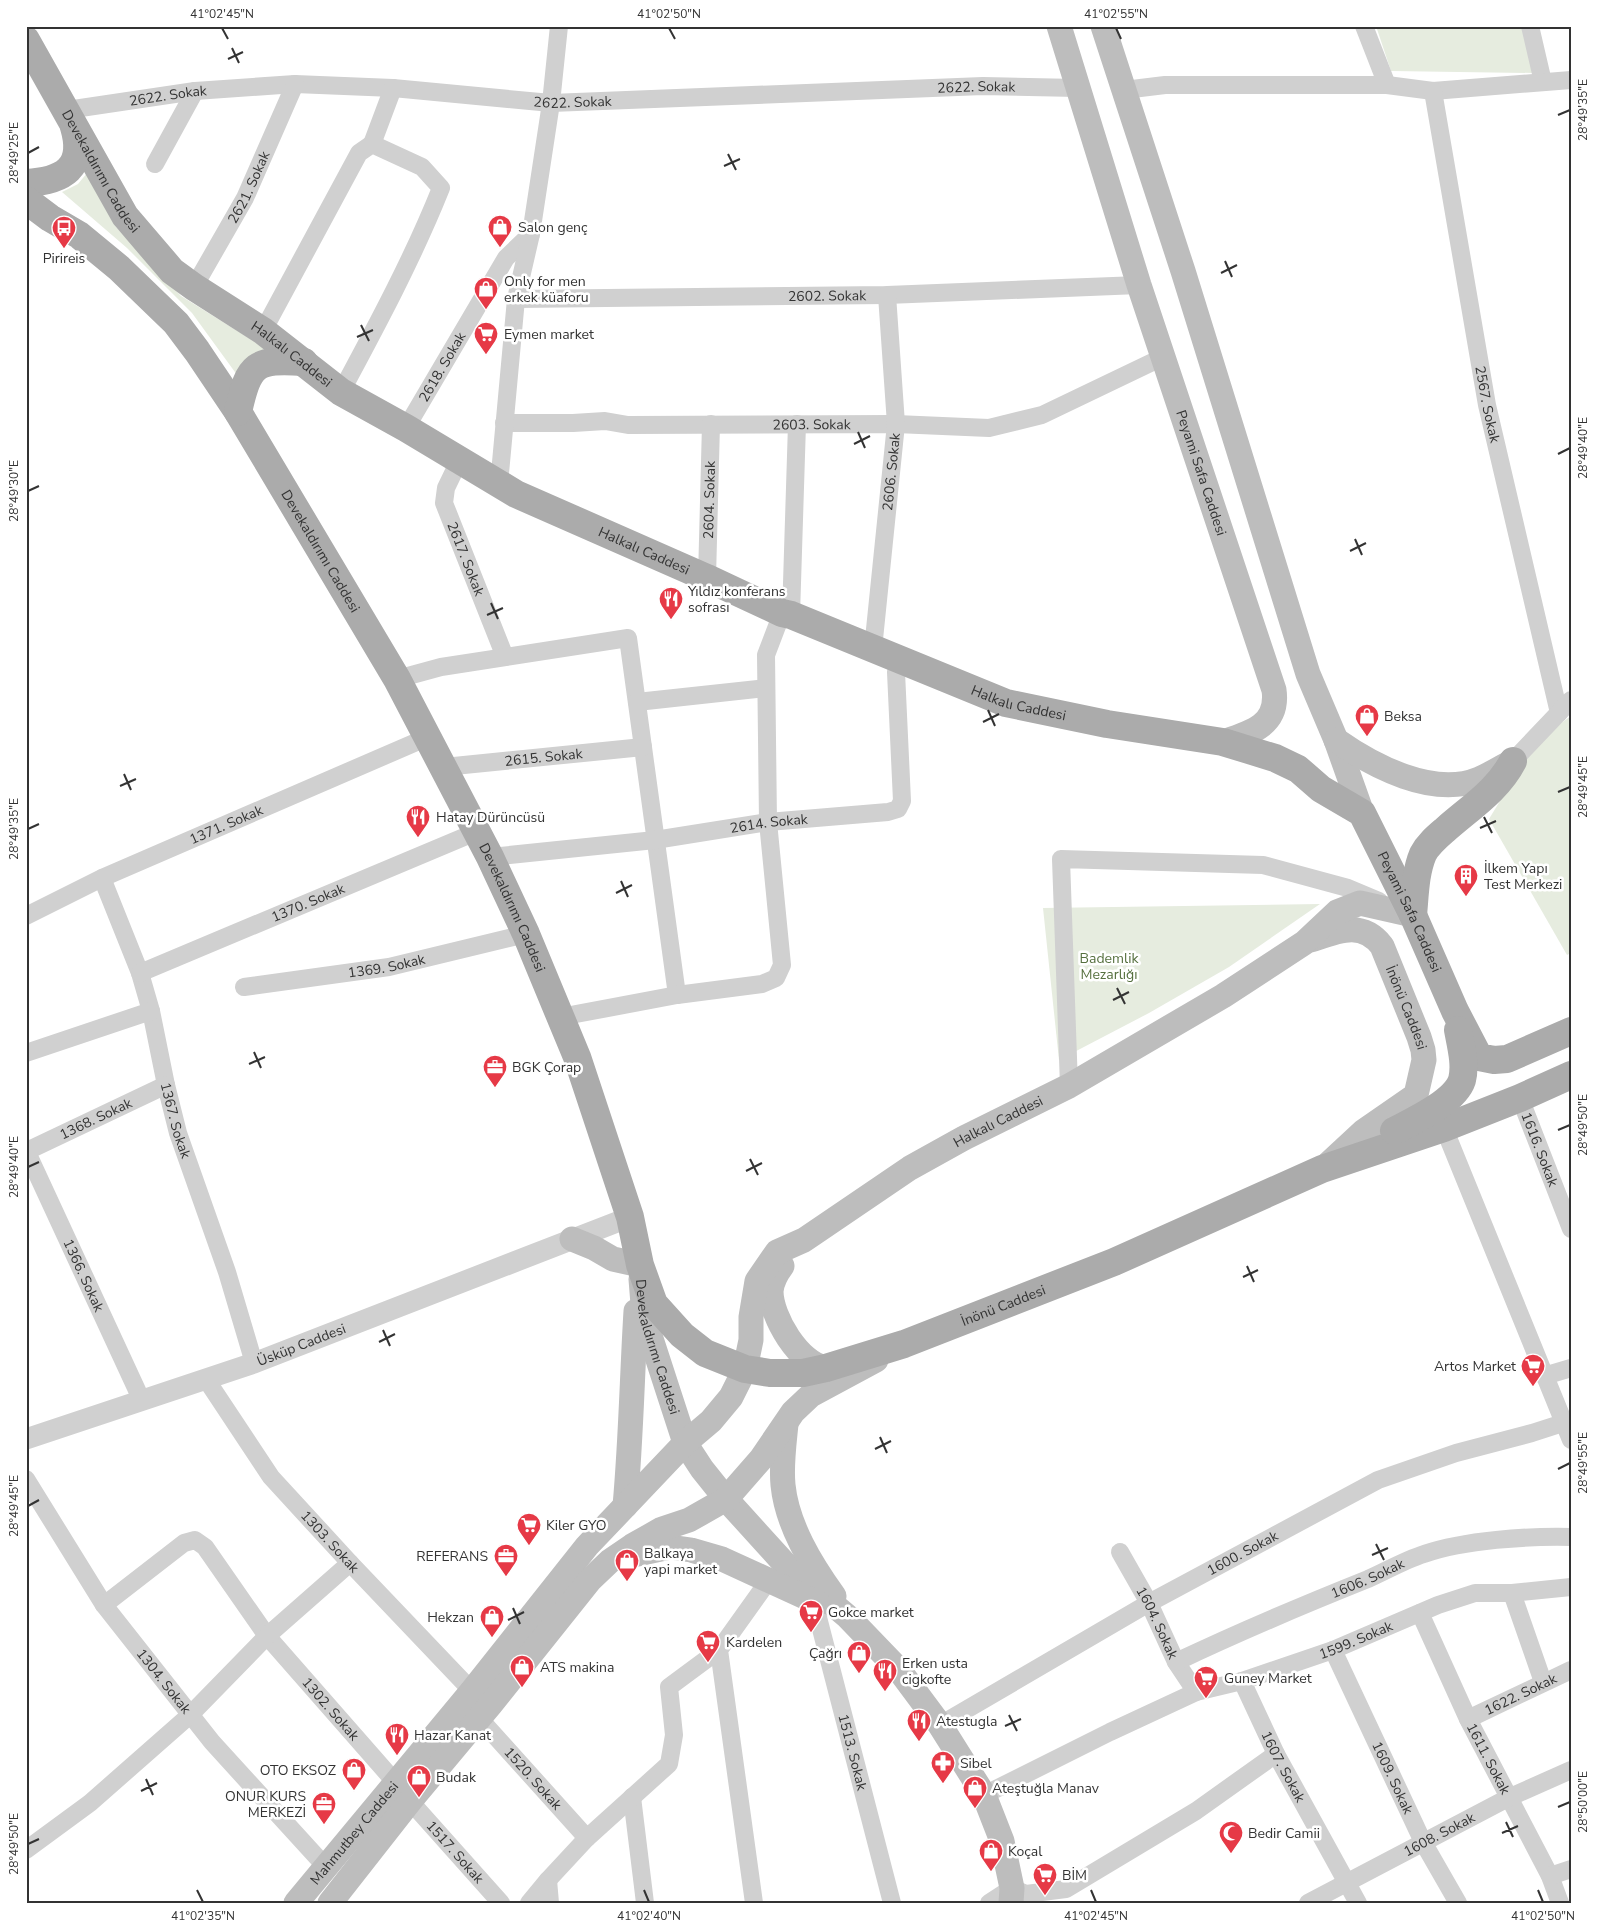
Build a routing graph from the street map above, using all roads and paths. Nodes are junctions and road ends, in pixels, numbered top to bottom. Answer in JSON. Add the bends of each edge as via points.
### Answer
{"nodes":[{"id":1,"x":559,"y":26,"type":"edge"},
{"id":2,"x":1059,"y":26,"type":"edge"},
{"id":3,"x":1103,"y":26,"type":"edge"},
{"id":4,"x":1364,"y":26,"type":"edge"},
{"id":5,"x":1530,"y":26,"type":"edge"},
{"id":6,"x":30,"y":54,"type":"edge"},
{"id":7,"x":1571,"y":80,"type":"edge"},
{"id":8,"x":1542,"y":82,"type":"junction"},
{"id":9,"x":295,"y":84,"type":"junction"},
{"id":10,"x":1387,"y":85,"type":"junction"},
{"id":11,"x":393,"y":88,"type":"junction"},
{"id":12,"x":1078,"y":88,"type":"junction"},
{"id":13,"x":1124,"y":90,"type":"junction"},
{"id":14,"x":1433,"y":90,"type":"junction"},
{"id":15,"x":195,"y":91,"type":"junction"},
{"id":16,"x":551,"y":103,"type":"junction"},
{"id":17,"x":69,"y":114,"type":"junction"},
{"id":18,"x":372,"y":144,"type":"junction"},
{"id":19,"x":155,"y":164,"type":"dead end"},
{"id":20,"x":26,"y":182,"type":"edge"},
{"id":21,"x":26,"y":200,"type":"edge"},
{"id":22,"x":531,"y":234,"type":"junction"},
{"id":23,"x":1139,"y":285,"type":"junction"},
{"id":24,"x":194,"y":287,"type":"junction"},
{"id":25,"x":887,"y":295,"type":"junction"},
{"id":26,"x":516,"y":299,"type":"junction"},
{"id":27,"x":263,"y":331,"type":"junction"},
{"id":28,"x":1163,"y":357,"type":"junction"},
{"id":29,"x":304,"y":362,"type":"junction"},
{"id":30,"x":341,"y":392,"type":"junction"},
{"id":31,"x":238,"y":412,"type":"junction"},
{"id":32,"x":504,"y":423,"type":"junction"},
{"id":33,"x":711,"y":424,"type":"junction"},
{"id":34,"x":797,"y":424,"type":"junction"},
{"id":35,"x":896,"y":424,"type":"junction"},
{"id":36,"x":406,"y":428,"type":"junction"},
{"id":37,"x":459,"y":461,"type":"junction"},
{"id":38,"x":498,"y":484,"type":"junction"},
{"id":39,"x":707,"y":578,"type":"junction"},
{"id":40,"x":787,"y":614,"type":"junction"},
{"id":41,"x":873,"y":649,"type":"junction"},
{"id":42,"x":505,"y":657,"type":"junction"},
{"id":43,"x":900,"y":660,"type":"junction"},
{"id":44,"x":397,"y":680,"type":"junction"},
{"id":45,"x":766,"y":688,"type":"junction"},
{"id":46,"x":636,"y":702,"type":"junction"},
{"id":47,"x":1565,"y":706,"type":"edge"},
{"id":48,"x":428,"y":737,"type":"junction"},
{"id":49,"x":1336,"y":740,"type":"junction"},
{"id":50,"x":1223,"y":742,"type":"junction"},
{"id":51,"x":643,"y":747,"type":"junction"},
{"id":52,"x":1513,"y":761,"type":"junction"},
{"id":53,"x":444,"y":767,"type":"junction"},
{"id":54,"x":1362,"y":812,"type":"junction"},
{"id":55,"x":768,"y":822,"type":"junction"},
{"id":56,"x":476,"y":832,"type":"junction"},
{"id":57,"x":655,"y":840,"type":"junction"},
{"id":58,"x":490,"y":857,"type":"junction"},
{"id":59,"x":102,"y":878,"type":"junction"},
{"id":60,"x":1413,"y":915,"type":"junction"},
{"id":61,"x":26,"y":916,"type":"edge"},
{"id":62,"x":526,"y":934,"type":"junction"},
{"id":63,"x":1304,"y":943,"type":"junction"},
{"id":64,"x":140,"y":973,"type":"junction"},
{"id":65,"x":244,"y":987,"type":"dead end"},
{"id":66,"x":677,"y":995,"type":"junction"},
{"id":67,"x":151,"y":1011,"type":"junction"},
{"id":68,"x":1455,"y":1012,"type":"junction"},
{"id":69,"x":560,"y":1017,"type":"junction"},
{"id":70,"x":1571,"y":1031,"type":"edge"},
{"id":71,"x":26,"y":1053,"type":"edge"},
{"id":72,"x":1571,"y":1074,"type":"edge"},
{"id":73,"x":166,"y":1085,"type":"junction"},
{"id":74,"x":1069,"y":1086,"type":"junction"},
{"id":75,"x":1520,"y":1098,"type":"junction"},
{"id":76,"x":1444,"y":1128,"type":"junction"},
{"id":77,"x":27,"y":1151,"type":"edge"},
{"id":78,"x":1322,"y":1169,"type":"junction"},
{"id":79,"x":630,"y":1217,"type":"junction"},
{"id":80,"x":1571,"y":1229,"type":"edge"},
{"id":81,"x":572,"y":1239,"type":"junction"},
{"id":82,"x":804,"y":1240,"type":"junction"},
{"id":83,"x":640,"y":1265,"type":"junction"},
{"id":84,"x":904,"y":1344,"type":"junction"},
{"id":85,"x":254,"y":1362,"type":"junction"},
{"id":86,"x":826,"y":1368,"type":"junction"},
{"id":87,"x":1571,"y":1368,"type":"edge"},
{"id":88,"x":745,"y":1369,"type":"junction"},
{"id":89,"x":1544,"y":1376,"type":"junction"},
{"id":90,"x":206,"y":1379,"type":"junction"},
{"id":91,"x":142,"y":1401,"type":"junction"},
{"id":92,"x":786,"y":1423,"type":"junction"},
{"id":93,"x":1562,"y":1423,"type":"junction"},
{"id":94,"x":26,"y":1439,"type":"edge"},
{"id":95,"x":1571,"y":1440,"type":"edge"},
{"id":96,"x":685,"y":1443,"type":"junction"},
{"id":97,"x":26,"y":1479,"type":"edge"},
{"id":98,"x":726,"y":1499,"type":"junction"},
{"id":99,"x":625,"y":1506,"type":"junction"},
{"id":100,"x":1571,"y":1537,"type":"edge"},
{"id":101,"x":1120,"y":1552,"type":"dead end"},
{"id":102,"x":610,"y":1560,"type":"junction"},
{"id":103,"x":350,"y":1563,"type":"junction"},
{"id":104,"x":768,"y":1580,"type":"junction"},
{"id":105,"x":1571,"y":1587,"type":"edge"},
{"id":106,"x":1512,"y":1593,"type":"junction"},
{"id":107,"x":814,"y":1602,"type":"junction"},
{"id":108,"x":1149,"y":1603,"type":"junction"},
{"id":109,"x":104,"y":1604,"type":"junction"},
{"id":110,"x":1420,"y":1613,"type":"junction"},
{"id":111,"x":848,"y":1617,"type":"junction"},
{"id":112,"x":267,"y":1636,"type":"junction"},
{"id":113,"x":719,"y":1650,"type":"junction"},
{"id":114,"x":1333,"y":1650,"type":"junction"},
{"id":115,"x":1176,"y":1662,"type":"junction"},
{"id":116,"x":1571,"y":1670,"type":"edge"},
{"id":117,"x":1242,"y":1681,"type":"junction"},
{"id":118,"x":1543,"y":1682,"type":"junction"},
{"id":119,"x":472,"y":1691,"type":"junction"},
{"id":120,"x":1196,"y":1692,"type":"junction"},
{"id":121,"x":190,"y":1715,"type":"junction"},
{"id":122,"x":479,"y":1718,"type":"junction"},
{"id":123,"x":1468,"y":1719,"type":"junction"},
{"id":124,"x":940,"y":1725,"type":"junction"},
{"id":125,"x":1276,"y":1754,"type":"junction"},
{"id":126,"x":1571,"y":1770,"type":"edge"},
{"id":127,"x":403,"y":1791,"type":"junction"},
{"id":128,"x":984,"y":1795,"type":"junction"},
{"id":129,"x":632,"y":1797,"type":"junction"},
{"id":130,"x":1508,"y":1798,"type":"junction"},
{"id":131,"x":588,"y":1838,"type":"junction"},
{"id":132,"x":1423,"y":1842,"type":"junction"},
{"id":133,"x":26,"y":1850,"type":"edge"},
{"id":134,"x":325,"y":1866,"type":"junction"},
{"id":135,"x":1571,"y":1869,"type":"edge"},
{"id":136,"x":1550,"y":1876,"type":"junction"},
{"id":137,"x":548,"y":1880,"type":"junction"},
{"id":138,"x":1348,"y":1883,"type":"junction"},
{"id":139,"x":1011,"y":1896,"type":"edge"},
{"id":140,"x":296,"y":1903,"type":"edge"},
{"id":141,"x":330,"y":1903,"type":"edge"},
{"id":142,"x":500,"y":1903,"type":"edge"},
{"id":143,"x":529,"y":1903,"type":"edge"},
{"id":144,"x":550,"y":1903,"type":"edge"},
{"id":145,"x":645,"y":1903,"type":"edge"},
{"id":146,"x":754,"y":1903,"type":"edge"},
{"id":147,"x":892,"y":1903,"type":"edge"},
{"id":148,"x":989,"y":1903,"type":"edge"},
{"id":149,"x":1308,"y":1903,"type":"edge"},
{"id":150,"x":1358,"y":1903,"type":"edge"},
{"id":151,"x":1458,"y":1903,"type":"edge"},
{"id":152,"x":1560,"y":1903,"type":"edge"}],
"edges":[{"from":1,"to":16,"type":"street"},
{"from":2,"to":12,"type":"main road","name":"Peyami Safa Caddesi"},
{"from":3,"to":13,"type":"main road","name":"Peyami Safa Caddesi"},
{"from":4,"to":10,"type":"street"},
{"from":5,"to":8,"type":"street"},
{"from":6,"to":17,"type":"main road","name":"Devekaldırımı Caddesi"},
{"from":7,"to":8,"type":"street"},
{"from":8,"to":14,"type":"street"},
{"from":9,"to":11,"type":"street","name":"2622. Sokak"},
{"from":9,"to":15,"type":"street","name":"2622. Sokak"},
{"from":9,"to":24,"type":"street","name":"2621. Sokak","via":[[245,198]]},
{"from":10,"to":13,"type":"street","via":[[1165,86]]},
{"from":10,"to":14,"type":"street"},
{"from":11,"to":16,"type":"street","name":"2622. Sokak"},
{"from":11,"to":18,"type":"street"},
{"from":12,"to":16,"type":"street","name":"2622. Sokak","via":[[983,86]]},
{"from":12,"to":23,"type":"main road","name":"Peyami Safa Caddesi"},
{"from":13,"to":49,"type":"main road","name":"Peyami Safa Caddesi","via":[[1308,674]]},
{"from":14,"to":47,"type":"street","name":"2567. Sokak","via":[[1487,405]]},
{"from":15,"to":17,"type":"street","name":"2622. Sokak"},
{"from":15,"to":19,"type":"street"},
{"from":16,"to":22,"type":"street"},
{"from":17,"to":20,"type":"main road","via":[[78,142],[73,164],[54,179]]},
{"from":17,"to":24,"type":"main road","name":"Devekaldırımı Caddesi","via":[[126,216],[172,271]]},
{"from":18,"to":27,"type":"street","via":[[359,153]]},
{"from":18,"to":30,"type":"street","via":[[422,167],[441,188],[389,303]]},
{"from":21,"to":31,"type":"main road","name":"Devekaldırımı Caddesi","via":[[79,235],[119,268],[176,324]]},
{"from":22,"to":26,"type":"street"},
{"from":22,"to":36,"type":"street","name":"2618. Sokak","via":[[506,258]]},
{"from":23,"to":25,"type":"street","name":"2602. Sokak"},
{"from":23,"to":28,"type":"main road","name":"Peyami Safa Caddesi"},
{"from":24,"to":27,"type":"main road","name":"Halkalı Caddesi"},
{"from":25,"to":26,"type":"street","name":"2602. Sokak"},
{"from":25,"to":35,"type":"street","name":"2606. Sokak"},
{"from":26,"to":32,"type":"street"},
{"from":27,"to":29,"type":"main road","name":"Halkalı Caddesi"},
{"from":28,"to":35,"type":"street","name":"2603. Sokak","via":[[1042,416],[989,428]]},
{"from":28,"to":50,"type":"main road","name":"Peyami Safa Caddesi","via":[[1276,702],[1264,724],[1252,732]]},
{"from":29,"to":30,"type":"main road","name":"Halkalı Caddesi"},
{"from":29,"to":31,"type":"main road","via":[[276,360],[253,370],[243,390]]},
{"from":30,"to":36,"type":"main road","name":"Halkalı Caddesi"},
{"from":31,"to":44,"type":"main road","name":"Devekaldırımı Caddesi"},
{"from":32,"to":33,"type":"street","name":"2603. Sokak"},
{"from":32,"to":38,"type":"street"},
{"from":33,"to":34,"type":"street","name":"2603. Sokak"},
{"from":33,"to":39,"type":"street","name":"2604. Sokak"},
{"from":34,"to":35,"type":"street","name":"2603. Sokak"},
{"from":34,"to":40,"type":"street"},
{"from":35,"to":41,"type":"street","name":"2606. Sokak"},
{"from":36,"to":37,"type":"main road","name":"Halkalı Caddesi"},
{"from":37,"to":38,"type":"main road","name":"Halkalı Caddesi"},
{"from":37,"to":42,"type":"street","name":"2617. Sokak","via":[[446,488],[444,503]]},
{"from":38,"to":39,"type":"main road","name":"Halkalı Caddesi"},
{"from":39,"to":40,"type":"main road","name":"Halkalı Caddesi"},
{"from":40,"to":41,"type":"main road","name":"Halkalı Caddesi"},
{"from":40,"to":45,"type":"street","via":[[766,655]]},
{"from":41,"to":43,"type":"main road","name":"Halkalı Caddesi"},
{"from":42,"to":44,"type":"street","via":[[441,667]]},
{"from":42,"to":46,"type":"street","via":[[628,638]]},
{"from":43,"to":50,"type":"main road","name":"Halkalı Caddesi","via":[[1006,703],[1107,724]]},
{"from":43,"to":55,"type":"street","name":"2614. Sokak","via":[[896,672],[902,801],[898,809]]},
{"from":44,"to":48,"type":"main road","name":"Devekaldırımı Caddesi"},
{"from":45,"to":46,"type":"street"},
{"from":45,"to":55,"type":"street"},
{"from":46,"to":51,"type":"street"},
{"from":47,"to":52,"type":"street"},
{"from":48,"to":53,"type":"main road","name":"Devekaldırımı Caddesi"},
{"from":48,"to":59,"type":"street","name":"1371. Sokak"},
{"from":49,"to":52,"type":"main road","via":[[1402,777],[1436,784],[1478,780]]},
{"from":49,"to":54,"type":"main road","name":"Peyami Safa Caddesi"},
{"from":50,"to":54,"type":"main road","via":[[1288,763],[1321,789]]},
{"from":51,"to":53,"type":"street","name":"2615. Sokak"},
{"from":51,"to":57,"type":"street"},
{"from":52,"to":60,"type":"main road","via":[[1494,788],[1432,841],[1424,853],[1417,874]]},
{"from":53,"to":56,"type":"main road","name":"Devekaldırımı Caddesi"},
{"from":54,"to":60,"type":"main road","name":"Peyami Safa Caddesi"},
{"from":55,"to":57,"type":"street","name":"2614. Sokak"},
{"from":55,"to":66,"type":"street","via":[[782,965],[776,978],[762,984]]},
{"from":56,"to":58,"type":"main road","name":"Devekaldırımı Caddesi"},
{"from":56,"to":64,"type":"street","name":"1370. Sokak"},
{"from":57,"to":58,"type":"street","name":"2614. Sokak"},
{"from":57,"to":66,"type":"street"},
{"from":58,"to":62,"type":"main road","name":"Devekaldırımı Caddesi"},
{"from":59,"to":61,"type":"street","name":"1371. Sokak"},
{"from":59,"to":64,"type":"street","name":"1367. Sokak"},
{"from":60,"to":63,"type":"main road","name":"Halkalı Caddesi","via":[[1360,903],[1337,912]]},
{"from":60,"to":68,"type":"main road","name":"Peyami Safa Caddesi"},
{"from":60,"to":74,"type":"street","via":[[1348,888],[1262,865],[1061,859]]},
{"from":62,"to":65,"type":"street","name":"1369. Sokak","via":[[389,967]]},
{"from":62,"to":69,"type":"main road","name":"Devekaldırımı Caddesi"},
{"from":63,"to":74,"type":"main road","name":"Halkalı Caddesi","via":[[1223,996]]},
{"from":63,"to":78,"type":"main road","name":"İnönü Caddesi","via":[[1348,930],[1376,938],[1419,1037],[1424,1060],[1416,1094],[1364,1131]]},
{"from":64,"to":67,"type":"street","name":"1367. Sokak"},
{"from":66,"to":69,"type":"street"},
{"from":67,"to":71,"type":"street"},
{"from":67,"to":73,"type":"street","name":"1367. Sokak"},
{"from":68,"to":70,"type":"main road","via":[[1479,1057],[1494,1060],[1507,1059]]},
{"from":68,"to":78,"type":"main road","via":[[1463,1061],[1462,1081],[1453,1095],[1426,1114]]},
{"from":69,"to":79,"type":"main road","name":"Devekaldırımı Caddesi","via":[[577,1057]]},
{"from":72,"to":75,"type":"main road","name":"İnönü Caddesi"},
{"from":73,"to":77,"type":"street","name":"1368. Sokak"},
{"from":73,"to":85,"type":"street","name":"1367. Sokak","via":[[178,1133],[227,1272]]},
{"from":74,"to":82,"type":"main road","name":"Halkalı Caddesi","via":[[910,1168]]},
{"from":75,"to":76,"type":"main road","name":"İnönü Caddesi"},
{"from":75,"to":80,"type":"street","name":"1616. Sokak"},
{"from":76,"to":78,"type":"main road","name":"İnönü Caddesi"},
{"from":76,"to":89,"type":"street"},
{"from":77,"to":91,"type":"street","name":"1366. Sokak"},
{"from":78,"to":84,"type":"main road","name":"İnönü Caddesi","via":[[1114,1262]]},
{"from":79,"to":81,"type":"street","name":"Üsküp Caddesi"},
{"from":79,"to":83,"type":"main road","name":"Devekaldırımı Caddesi"},
{"from":81,"to":83,"type":"main road","via":[[613,1260]]},
{"from":81,"to":85,"type":"street","name":"Üsküp Caddesi"},
{"from":82,"to":86,"type":"main road","via":[[774,1278],[771,1291],[777,1315],[795,1347],[817,1367]]},
{"from":82,"to":88,"type":"main road","name":"Halkalı Caddesi","via":[[777,1252],[757,1281]]},
{"from":83,"to":88,"type":"main road","via":[[654,1304],[682,1336],[705,1353]]},
{"from":83,"to":96,"type":"main road","name":"Devekaldırımı Caddesi","via":[[644,1317]]},
{"from":83,"to":99,"type":"main road"},
{"from":84,"to":86,"type":"main road"},
{"from":84,"to":92,"type":"main road","name":"İnönü Caddesi","via":[[811,1396]]},
{"from":85,"to":90,"type":"street","name":"Üsküp Caddesi"},
{"from":86,"to":88,"type":"main road","via":[[803,1373]]},
{"from":87,"to":89,"type":"street"},
{"from":88,"to":96,"type":"main road","name":"Halkalı Caddesi","via":[[731,1397],[711,1421]]},
{"from":89,"to":93,"type":"street"},
{"from":90,"to":91,"type":"street","name":"Üsküp Caddesi"},
{"from":90,"to":103,"type":"street","name":"1303. Sokak","via":[[271,1477]]},
{"from":91,"to":94,"type":"street","name":"Üsküp Caddesi"},
{"from":92,"to":98,"type":"main road","name":"İnönü Caddesi","via":[[761,1459]]},
{"from":92,"to":111,"type":"main road","via":[[783,1485],[790,1518]]},
{"from":93,"to":95,"type":"street"},
{"from":93,"to":108,"type":"street","name":"1600. Sokak","via":[[1378,1480]]},
{"from":96,"to":98,"type":"main road","name":"Devekaldırımı Caddesi"},
{"from":96,"to":99,"type":"main road","name":"Mahmutbey Caddesi"},
{"from":97,"to":109,"type":"street","name":"1304. Sokak"},
{"from":98,"to":102,"type":"main road","name":"Mahmutbey Caddesi","via":[[689,1520],[662,1529]]},
{"from":98,"to":111,"type":"main road","name":"Devekaldırımı Caddesi","via":[[784,1563]]},
{"from":99,"to":119,"type":"main road","name":"Mahmutbey Caddesi","via":[[587,1546]]},
{"from":100,"to":115,"type":"street","name":"1606. Sokak","via":[[1533,1537],[1424,1554],[1270,1618]]},
{"from":101,"to":108,"type":"street","name":"1604. Sokak"},
{"from":102,"to":104,"type":"main road","via":[[670,1546],[722,1559]]},
{"from":102,"to":122,"type":"main road","name":"Mahmutbey Caddesi","via":[[590,1580]]},
{"from":103,"to":112,"type":"street"},
{"from":103,"to":119,"type":"street","name":"1303. Sokak"},
{"from":104,"to":107,"type":"main road"},
{"from":104,"to":113,"type":"street"},
{"from":105,"to":106,"type":"street","name":"1599. Sokak"},
{"from":106,"to":110,"type":"street","name":"1599. Sokak","via":[[1475,1593]]},
{"from":106,"to":118,"type":"street"},
{"from":107,"to":111,"type":"main road"},
{"from":107,"to":147,"type":"street","name":"1513. Sokak"},
{"from":108,"to":115,"type":"street","name":"1604. Sokak"},
{"from":108,"to":124,"type":"street","name":"1600. Sokak"},
{"from":109,"to":112,"type":"street","name":"1302. Sokak","via":[[184,1543],[195,1540],[205,1547]]},
{"from":109,"to":121,"type":"street","name":"1304. Sokak"},
{"from":110,"to":114,"type":"street","name":"1599. Sokak"},
{"from":110,"to":123,"type":"street","name":"1611. Sokak"},
{"from":111,"to":124,"type":"main road","via":[[899,1670]]},
{"from":112,"to":121,"type":"street"},
{"from":112,"to":127,"type":"street","name":"1302. Sokak"},
{"from":113,"to":129,"type":"street","via":[[669,1687],[674,1735],[669,1764]]},
{"from":113,"to":146,"type":"street"},
{"from":114,"to":117,"type":"street","name":"1599. Sokak"},
{"from":114,"to":132,"type":"street","name":"1609. Sokak"},
{"from":115,"to":120,"type":"street","name":"1604. Sokak"},
{"from":116,"to":118,"type":"street","name":"1622. Sokak"},
{"from":117,"to":120,"type":"street","name":"1599. Sokak"},
{"from":117,"to":125,"type":"street","name":"1607. Sokak"},
{"from":118,"to":123,"type":"street","name":"1622. Sokak"},
{"from":119,"to":127,"type":"main road","name":"Mahmutbey Caddesi"},
{"from":120,"to":128,"type":"street","name":"1599. Sokak"},
{"from":121,"to":133,"type":"street","via":[[90,1803]]},
{"from":121,"to":134,"type":"street","name":"1304. Sokak"},
{"from":122,"to":127,"type":"main road","name":"Mahmutbey Caddesi"},
{"from":122,"to":131,"type":"street","name":"1520. Sokak"},
{"from":123,"to":130,"type":"street","name":"1611. Sokak"},
{"from":124,"to":128,"type":"main road"},
{"from":125,"to":138,"type":"street","name":"1607. Sokak"},
{"from":125,"to":139,"type":"street","via":[[1196,1811],[1066,1888]]},
{"from":126,"to":130,"type":"street","name":"1608. Sokak"},
{"from":127,"to":134,"type":"main road","name":"Mahmutbey Caddesi"},
{"from":127,"to":141,"type":"main road","name":"Mahmutbey Caddesi"},
{"from":127,"to":142,"type":"street","name":"1517. Sokak"},
{"from":128,"to":139,"type":"main road","via":[[1002,1841]]},
{"from":129,"to":131,"type":"street"},
{"from":129,"to":145,"type":"street"},
{"from":130,"to":132,"type":"street","name":"1608. Sokak"},
{"from":130,"to":136,"type":"street","name":"1611. Sokak"},
{"from":131,"to":137,"type":"street"},
{"from":132,"to":138,"type":"street","name":"1608. Sokak"},
{"from":132,"to":151,"type":"street","name":"1609. Sokak"},
{"from":134,"to":140,"type":"main road","name":"Mahmutbey Caddesi"},
{"from":135,"to":136,"type":"street"},
{"from":136,"to":152,"type":"street","name":"1611. Sokak"},
{"from":137,"to":143,"type":"street"},
{"from":137,"to":144,"type":"street"},
{"from":138,"to":149,"type":"street","name":"1608. Sokak"},
{"from":138,"to":150,"type":"street","name":"1607. Sokak"},
{"from":139,"to":148,"type":"street"}]}
